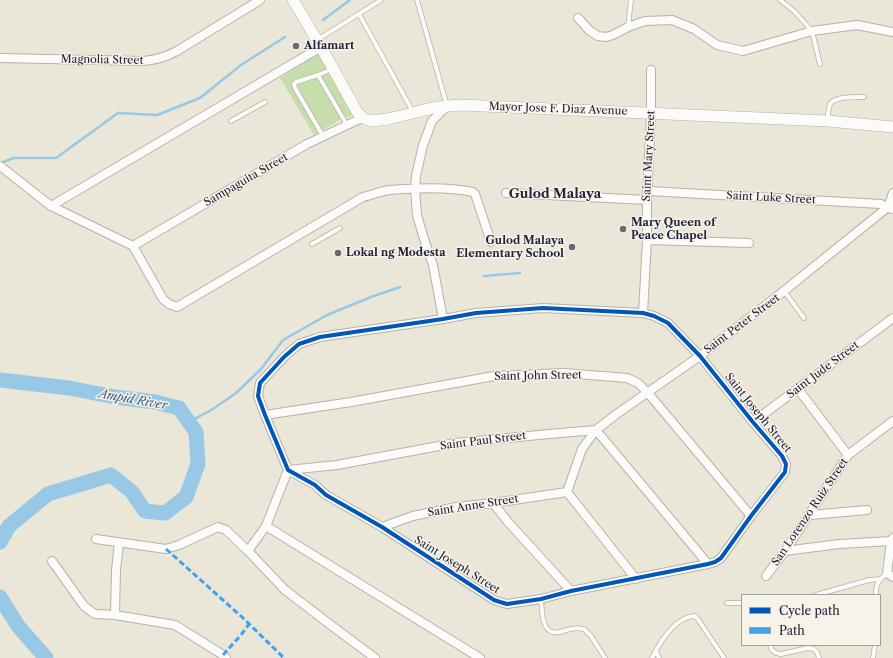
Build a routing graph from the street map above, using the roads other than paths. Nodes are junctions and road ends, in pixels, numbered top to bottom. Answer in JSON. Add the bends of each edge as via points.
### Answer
{"nodes":[{"id":1,"x":260,"y":0,"type":"edge"},
{"id":2,"x":293,"y":0,"type":"edge"},
{"id":3,"x":381,"y":0,"type":"edge"},
{"id":4,"x":418,"y":0,"type":"edge"},
{"id":5,"x":631,"y":0,"type":"edge"},
{"id":6,"x":780,"y":0,"type":"edge"},
{"id":7,"x":358,"y":14,"type":"junction"},
{"id":8,"x":578,"y":18,"type":"dead end"},
{"id":9,"x":628,"y":27,"type":"junction"},
{"id":10,"x":812,"y":31,"type":"junction"},
{"id":11,"x":893,"y":32,"type":"edge"},
{"id":12,"x":319,"y":44,"type":"junction"},
{"id":13,"x":0,"y":58,"type":"edge"},
{"id":14,"x":820,"y":64,"type":"dead end"},
{"id":15,"x":333,"y":69,"type":"junction"},
{"id":16,"x":651,"y":70,"type":"dead end"},
{"id":17,"x":318,"y":75,"type":"junction"},
{"id":18,"x":864,"y":96,"type":"dead end"},
{"id":19,"x":265,"y":102,"type":"dead end"},
{"id":20,"x":447,"y":106,"type":"junction"},
{"id":21,"x":413,"y":113,"type":"junction"},
{"id":22,"x":651,"y":113,"type":"junction"},
{"id":23,"x":362,"y":118,"type":"junction"},
{"id":24,"x":828,"y":120,"type":"junction"},
{"id":25,"x":231,"y":121,"type":"dead end"},
{"id":26,"x":347,"y":125,"type":"junction"},
{"id":27,"x":893,"y":127,"type":"edge"},
{"id":28,"x":323,"y":136,"type":"junction"},
{"id":29,"x":1,"y":166,"type":"edge"},
{"id":30,"x":415,"y":189,"type":"junction"},
{"id":31,"x":648,"y":191,"type":"junction"},
{"id":32,"x":506,"y":193,"type":"dead end"},
{"id":33,"x":893,"y":194,"type":"edge"},
{"id":34,"x":647,"y":200,"type":"junction"},
{"id":35,"x":51,"y":206,"type":"junction"},
{"id":36,"x":891,"y":208,"type":"edge"},
{"id":37,"x":340,"y":228,"type":"dead end"},
{"id":38,"x":647,"y":240,"type":"junction"},
{"id":39,"x":491,"y":242,"type":"dead end"},
{"id":40,"x":749,"y":243,"type":"dead end"},
{"id":41,"x":312,"y":244,"type":"dead end"},
{"id":42,"x":132,"y":246,"type":"junction"},
{"id":43,"x":784,"y":291,"type":"junction"},
{"id":44,"x":643,"y":313,"type":"junction"},
{"id":45,"x":804,"y":318,"type":"dead end"},
{"id":46,"x":893,"y":318,"type":"edge"},
{"id":47,"x":443,"y":319,"type":"junction"},
{"id":48,"x":700,"y":356,"type":"junction"},
{"id":49,"x":798,"y":389,"type":"junction"},
{"id":50,"x":648,"y":392,"type":"junction"},
{"id":51,"x":265,"y":415,"type":"junction"},
{"id":52,"x":893,"y":421,"type":"edge"},
{"id":53,"x":753,"y":422,"type":"junction"},
{"id":54,"x":596,"y":430,"type":"junction"},
{"id":55,"x":848,"y":455,"type":"junction"},
{"id":56,"x":288,"y":470,"type":"junction"},
{"id":57,"x":567,"y":492,"type":"junction"},
{"id":58,"x":493,"y":503,"type":"junction"},
{"id":59,"x":867,"y":510,"type":"dead end"},
{"id":60,"x":810,"y":515,"type":"junction"},
{"id":61,"x":751,"y":516,"type":"junction"},
{"id":62,"x":266,"y":526,"type":"junction"},
{"id":63,"x":382,"y":527,"type":"junction"},
{"id":64,"x":892,"y":539,"type":"edge"},
{"id":65,"x":96,"y":540,"type":"dead end"},
{"id":66,"x":119,"y":543,"type":"junction"},
{"id":67,"x":785,"y":551,"type":"junction"},
{"id":68,"x":248,"y":552,"type":"junction"},
{"id":69,"x":52,"y":561,"type":"dead end"},
{"id":70,"x":708,"y":564,"type":"junction"},
{"id":71,"x":766,"y":576,"type":"dead end"},
{"id":72,"x":887,"y":576,"type":"edge"},
{"id":73,"x":636,"y":579,"type":"junction"},
{"id":74,"x":571,"y":591,"type":"junction"},
{"id":75,"x":820,"y":594,"type":"edge"},
{"id":76,"x":876,"y":594,"type":"edge"},
{"id":77,"x":541,"y":599,"type":"junction"},
{"id":78,"x":728,"y":603,"type":"dead end"},
{"id":79,"x":741,"y":603,"type":"edge"},
{"id":80,"x":115,"y":615,"type":"junction"},
{"id":81,"x":770,"y":646,"type":"edge"},
{"id":82,"x":875,"y":646,"type":"edge"},
{"id":83,"x":656,"y":651,"type":"junction"},
{"id":84,"x":226,"y":658,"type":"edge"},
{"id":85,"x":375,"y":658,"type":"edge"},
{"id":86,"x":480,"y":658,"type":"edge"},
{"id":87,"x":604,"y":658,"type":"edge"},
{"id":88,"x":652,"y":658,"type":"edge"},
{"id":89,"x":659,"y":658,"type":"edge"},
{"id":90,"x":724,"y":658,"type":"edge"},
{"id":91,"x":819,"y":658,"type":"edge"},
{"id":92,"x":873,"y":658,"type":"edge"}],
"edges":[{"from":1,"to":13,"type":"street","name":"Magnolia Street","via":[[177,51],[155,60]]},
{"from":2,"to":12,"type":"main road"},
{"from":3,"to":7,"type":"lane"},
{"from":4,"to":20,"type":"lane"},
{"from":5,"to":9,"type":"lane"},
{"from":6,"to":10,"type":"lane"},
{"from":7,"to":12,"type":"lane"},
{"from":7,"to":21,"type":"lane"},
{"from":8,"to":9,"type":"street","via":[[590,32],[598,36],[613,35]]},
{"from":9,"to":10,"type":"street","via":[[645,21],[672,20],[694,29],[717,45],[743,51]]},
{"from":10,"to":11,"type":"street","via":[[857,25]]},
{"from":10,"to":14,"type":"lane"},
{"from":12,"to":15,"type":"main road"},
{"from":12,"to":35,"type":"street"},
{"from":15,"to":17,"type":"lane"},
{"from":15,"to":23,"type":"main road"},
{"from":16,"to":22,"type":"street","name":"Saint Mary Street"},
{"from":17,"to":26,"type":"lane"},
{"from":17,"to":28,"type":"lane","via":[[294,84]]},
{"from":18,"to":24,"type":"lane","via":[[838,98],[831,102]]},
{"from":19,"to":25,"type":"lane"},
{"from":20,"to":21,"type":"main road","name":"Mayor Jose F. Diaz Avenue"},
{"from":20,"to":22,"type":"main road","name":"Mayor Jose F. Diaz Avenue"},
{"from":20,"to":30,"type":"street","via":[[432,122],[423,145]]},
{"from":21,"to":23,"type":"main road","name":"Mayor Jose F. Diaz Avenue","via":[[375,120]]},
{"from":22,"to":24,"type":"main road","name":"Mayor Jose F. Diaz Avenue"},
{"from":22,"to":31,"type":"street","name":"Saint Mary Street"},
{"from":23,"to":26,"type":"street","name":"Sampaguita Street"},
{"from":24,"to":27,"type":"main road","name":"Mayor Jose F. Diaz Avenue"},
{"from":26,"to":28,"type":"street","name":"Sampaguita Street"},
{"from":28,"to":42,"type":"street","name":"Sampaguita Street"},
{"from":29,"to":35,"type":"street"},
{"from":30,"to":39,"type":"street","via":[[474,192]]},
{"from":30,"to":42,"type":"street","via":[[389,190],[363,197],[177,307],[163,299]]},
{"from":30,"to":47,"type":"street","via":[[417,215],[433,265]]},
{"from":31,"to":34,"type":"street","name":"Saint Mary Street"},
{"from":31,"to":36,"type":"street","name":"Saint Luke Street","via":[[881,204]]},
{"from":32,"to":34,"type":"street"},
{"from":33,"to":36,"type":"street"},
{"from":34,"to":38,"type":"street","name":"Saint Mary Street"},
{"from":35,"to":42,"type":"street"},
{"from":36,"to":43,"type":"street","name":"Saint Peter Street"},
{"from":37,"to":41,"type":"lane"},
{"from":38,"to":40,"type":"street"},
{"from":38,"to":44,"type":"street","name":"Saint Mary Street"},
{"from":43,"to":45,"type":"lane"},
{"from":43,"to":48,"type":"street","name":"Saint Peter Street"},
{"from":44,"to":47,"type":"street","name":"Saint Joseph Street","via":[[543,308],[476,313]]},
{"from":44,"to":48,"type":"street","name":"Saint Joseph Street","via":[[668,323]]},
{"from":46,"to":49,"type":"street","name":"Saint Jude Street"},
{"from":47,"to":51,"type":"street","name":"Saint Joseph Street","via":[[320,337],[299,344],[260,383],[258,396]]},
{"from":48,"to":50,"type":"street","name":"Saint Peter Street"},
{"from":48,"to":53,"type":"street","name":"Saint Joseph Street"},
{"from":49,"to":53,"type":"street","name":"Saint Jude Street"},
{"from":49,"to":55,"type":"street"},
{"from":50,"to":51,"type":"street","name":"Saint John Street","via":[[627,378],[564,373],[494,376]]},
{"from":50,"to":54,"type":"street","name":"Saint Peter Street"},
{"from":50,"to":61,"type":"street","name":"Saint John Street"},
{"from":51,"to":56,"type":"street","name":"Saint Joseph Street"},
{"from":52,"to":55,"type":"street","name":"San Lorenzo Ruiz Street"},
{"from":53,"to":61,"type":"street","name":"Saint Joseph Street","via":[[782,456],[786,472]]},
{"from":54,"to":56,"type":"street","name":"Saint Paul Street","via":[[455,443],[337,465]]},
{"from":54,"to":57,"type":"street","name":"Saint Peter Street","via":[[582,449]]},
{"from":54,"to":70,"type":"street"},
{"from":55,"to":60,"type":"street","name":"San Lorenzo Ruiz Street"},
{"from":56,"to":62,"type":"street"},
{"from":56,"to":63,"type":"street","name":"Saint Joseph Street"},
{"from":57,"to":58,"type":"street","name":"Saint Anne Street"},
{"from":57,"to":73,"type":"street"},
{"from":58,"to":63,"type":"street","name":"Saint Anne Street","via":[[413,516]]},
{"from":58,"to":74,"type":"street"},
{"from":59,"to":60,"type":"street"},
{"from":60,"to":67,"type":"street","name":"San Lorenzo Ruiz Street"},
{"from":61,"to":70,"type":"street","name":"Saint Joseph Street","via":[[722,558]]},
{"from":62,"to":68,"type":"street"},
{"from":62,"to":86,"type":"street"},
{"from":63,"to":77,"type":"street","name":"Saint Joseph Street","via":[[494,600],[506,604]]},
{"from":64,"to":67,"type":"street"},
{"from":64,"to":72,"type":"street"},
{"from":65,"to":66,"type":"street"},
{"from":66,"to":68,"type":"street","via":[[166,549],[218,527],[226,530]]},
{"from":66,"to":80,"type":"street"},
{"from":67,"to":71,"type":"street","name":"San Lorenzo Ruiz Street"},
{"from":68,"to":85,"type":"street","via":[[285,590]]},
{"from":69,"to":80,"type":"street","via":[[84,606],[95,614]]},
{"from":70,"to":73,"type":"street","name":"Saint Joseph Street"},
{"from":72,"to":75,"type":"lane"},
{"from":72,"to":76,"type":"lane","via":[[876,588]]},
{"from":73,"to":74,"type":"street","name":"Saint Joseph Street"},
{"from":74,"to":77,"type":"street","name":"Saint Joseph Street"},
{"from":77,"to":87,"type":"lane","via":[[543,618],[548,630],[559,632],[584,629]]},
{"from":78,"to":79,"type":"lane"},
{"from":80,"to":84,"type":"street","via":[[175,625]]},
{"from":81,"to":91,"type":"lane","via":[[772,650],[781,654],[814,649]]},
{"from":82,"to":92,"type":"lane"},
{"from":83,"to":88,"type":"lane"},
{"from":83,"to":89,"type":"lane"},
{"from":83,"to":90,"type":"lane","via":[[676,624],[695,616]]}]}
